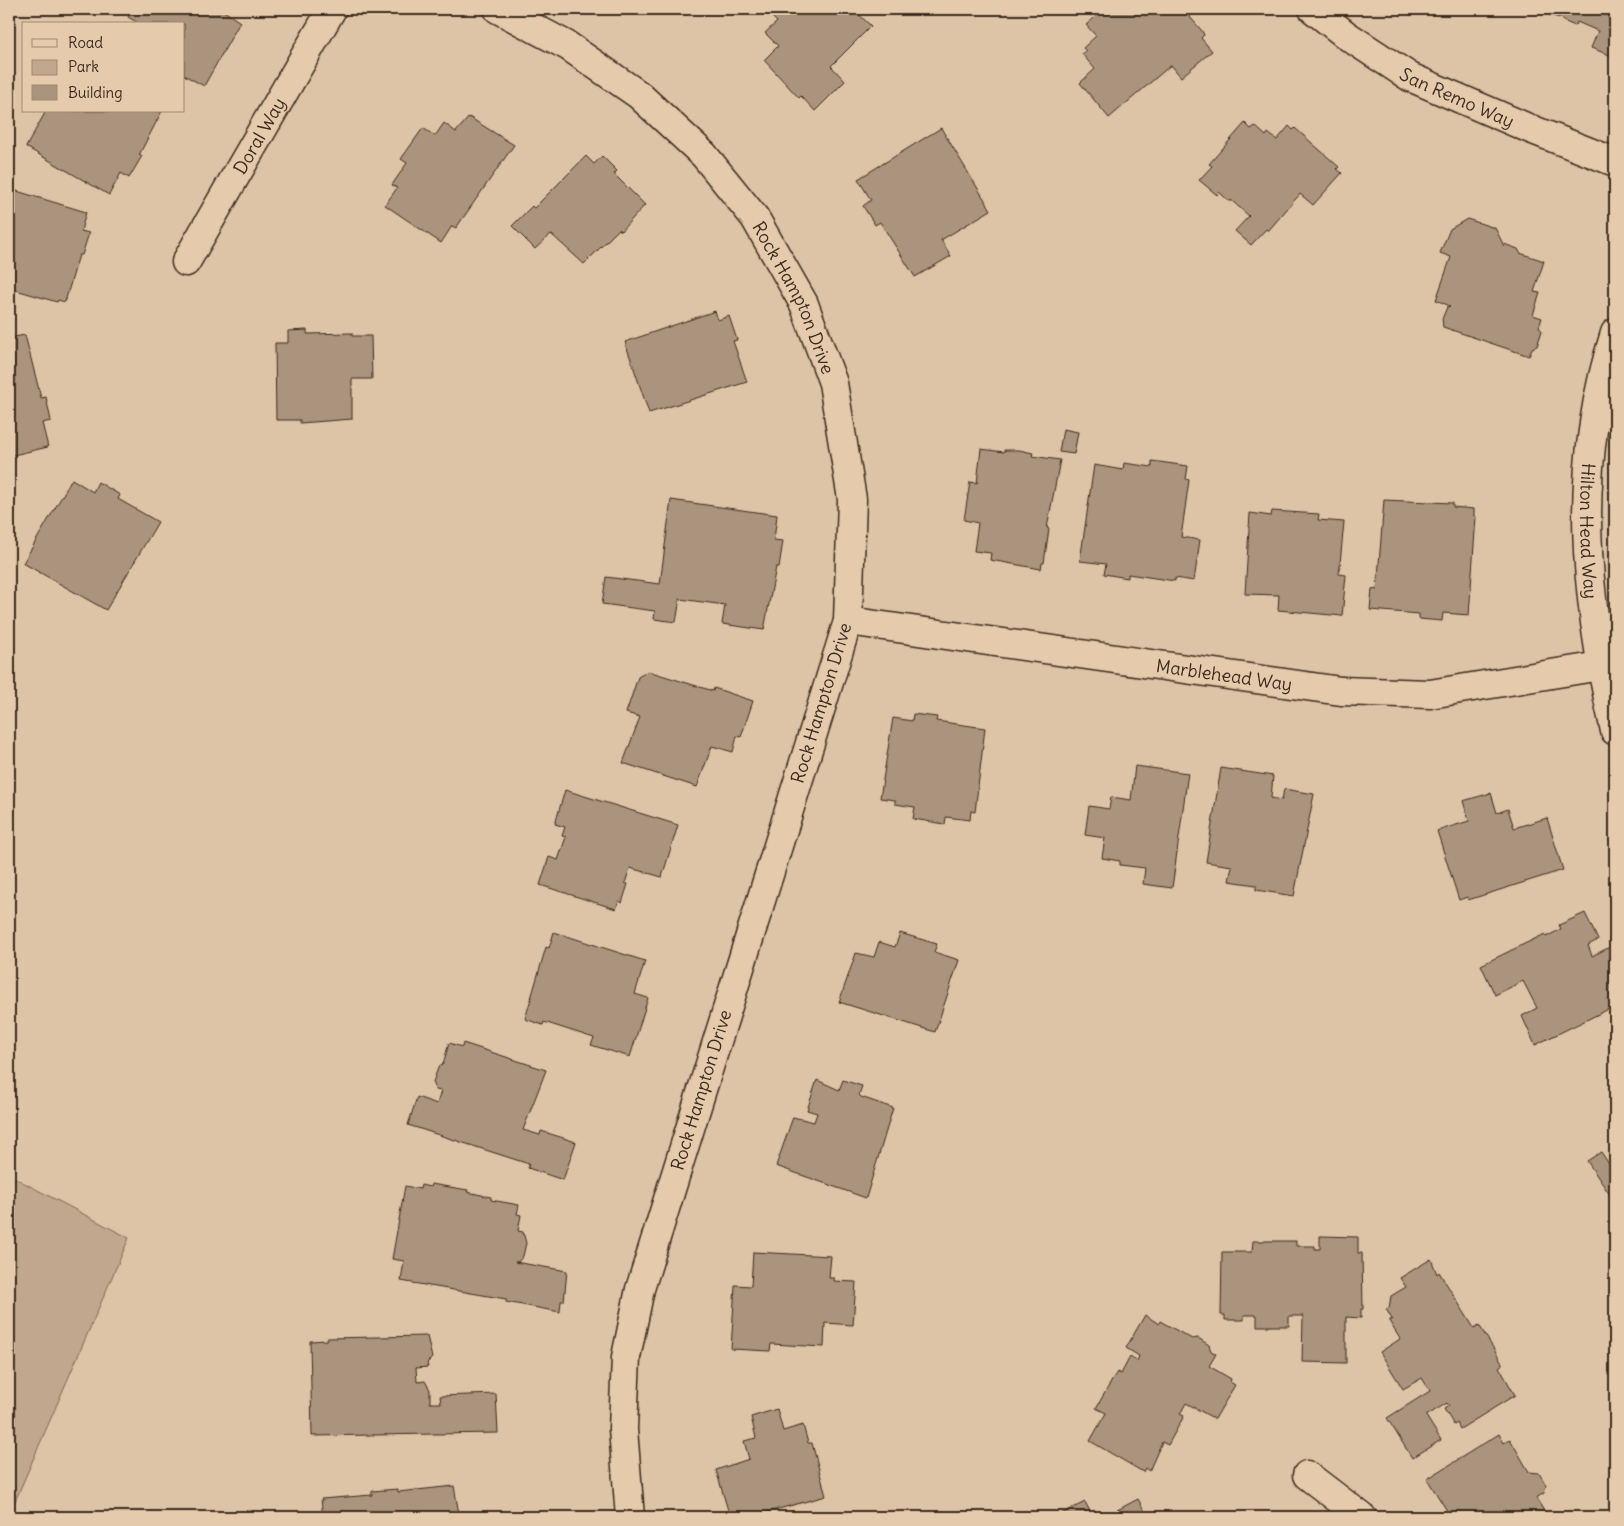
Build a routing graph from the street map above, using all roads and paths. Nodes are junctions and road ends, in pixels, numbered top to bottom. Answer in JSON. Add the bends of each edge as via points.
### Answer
{"nodes":[{"id":1,"x":332,"y":9,"type":"edge"},
{"id":2,"x":498,"y":9,"type":"edge"},
{"id":3,"x":1313,"y":9,"type":"edge"},
{"id":4,"x":1615,"y":162,"type":"edge"},
{"id":5,"x":186,"y":262,"type":"dead end"},
{"id":6,"x":1615,"y":332,"type":"edge"},
{"id":7,"x":848,"y":621,"type":"junction"},
{"id":8,"x":1600,"y":666,"type":"junction"},
{"id":9,"x":1615,"y":731,"type":"edge"},
{"id":10,"x":1307,"y":1475,"type":"dead end"},
{"id":11,"x":630,"y":1517,"type":"edge"},
{"id":12,"x":1362,"y":1517,"type":"edge"}],
"edges":[{"from":1,"to":5,"type":"street","name":"Doral Way"},
{"from":2,"to":7,"type":"street","name":"Rock Hampton Drive","via":[[568,46],[639,95],[704,155],[760,227],[804,304],[833,383],[852,499]]},
{"from":3,"to":4,"type":"street","name":"San Remo Way","via":[[1410,77]]},
{"from":6,"to":8,"type":"street","name":"Hilton Head Way","via":[[1594,420],[1587,497],[1589,590]]},
{"from":7,"to":8,"type":"street","name":"Marblehead Way","via":[[1341,691],[1430,694]]},
{"from":7,"to":11,"type":"street","name":"Rock Hampton Drive","via":[[640,1289],[626,1357],[624,1429]]},
{"from":8,"to":9,"type":"street","name":"Hilton Head Way"},
{"from":10,"to":12,"type":"street"}]}
